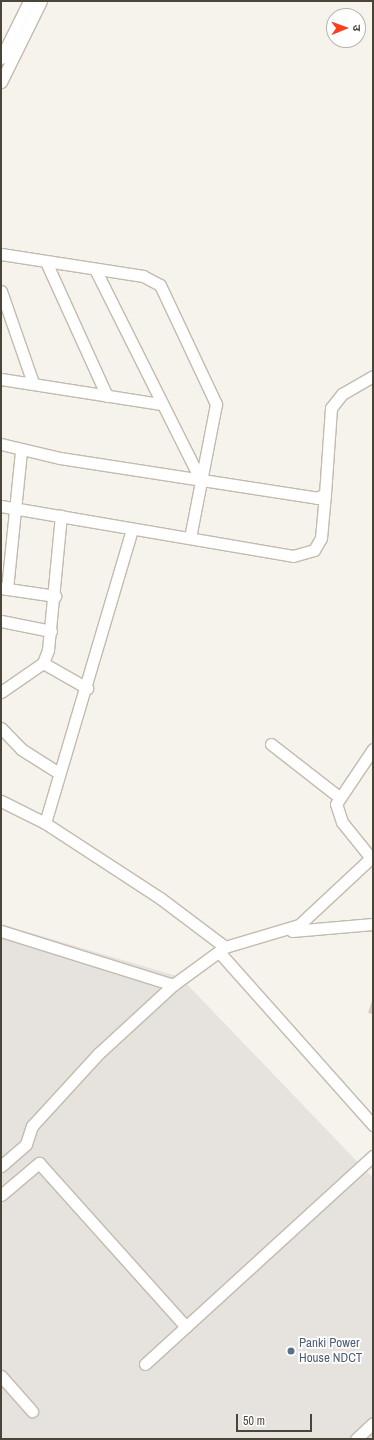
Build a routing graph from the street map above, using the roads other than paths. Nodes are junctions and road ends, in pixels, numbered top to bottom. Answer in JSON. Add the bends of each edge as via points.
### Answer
{"nodes":[{"id":1,"x":29,"y":1,"type":"edge"},
{"id":2,"x":40,"y":1,"type":"edge"},
{"id":3,"x":1,"y":58,"type":"edge"},
{"id":4,"x":1,"y":82,"type":"edge"},
{"id":5,"x":1,"y":254,"type":"edge"},
{"id":6,"x":47,"y":264,"type":"junction"},
{"id":7,"x":96,"y":271,"type":"junction"},
{"id":8,"x":1,"y":291,"type":"edge"},
{"id":9,"x":373,"y":376,"type":"edge"},
{"id":10,"x":1,"y":379,"type":"edge"},
{"id":11,"x":33,"y":383,"type":"junction"},
{"id":12,"x":107,"y":396,"type":"junction"},
{"id":13,"x":161,"y":404,"type":"junction"},
{"id":14,"x":1,"y":444,"type":"edge"},
{"id":15,"x":22,"y":451,"type":"junction"},
{"id":16,"x":201,"y":481,"type":"junction"},
{"id":17,"x":325,"y":494,"type":"junction"},
{"id":18,"x":1,"y":506,"type":"edge"},
{"id":19,"x":16,"y":509,"type":"junction"},
{"id":20,"x":62,"y":516,"type":"junction"},
{"id":21,"x":132,"y":530,"type":"junction"},
{"id":22,"x":190,"y":538,"type":"junction"},
{"id":23,"x":4,"y":588,"type":"edge"},
{"id":24,"x":55,"y":596,"type":"junction"},
{"id":25,"x":1,"y":621,"type":"edge"},
{"id":26,"x":50,"y":631,"type":"junction"},
{"id":27,"x":43,"y":663,"type":"junction"},
{"id":28,"x":87,"y":688,"type":"junction"},
{"id":29,"x":1,"y":692,"type":"edge"},
{"id":30,"x":1,"y":728,"type":"edge"},
{"id":31,"x":271,"y":744,"type":"dead end"},
{"id":32,"x":373,"y":749,"type":"edge"},
{"id":33,"x":59,"y":773,"type":"junction"},
{"id":34,"x":339,"y":796,"type":"junction"},
{"id":35,"x":1,"y":801,"type":"edge"},
{"id":36,"x":45,"y":822,"type":"junction"},
{"id":37,"x":372,"y":857,"type":"edge"},
{"id":38,"x":373,"y":924,"type":"edge"},
{"id":39,"x":1,"y":931,"type":"edge"},
{"id":40,"x":289,"y":931,"type":"junction"},
{"id":41,"x":222,"y":950,"type":"junction"},
{"id":42,"x":173,"y":985,"type":"junction"},
{"id":43,"x":373,"y":1125,"type":"edge"},
{"id":44,"x":373,"y":1156,"type":"edge"},
{"id":45,"x":1,"y":1166,"type":"edge"},
{"id":46,"x":1,"y":1195,"type":"edge"},
{"id":47,"x":186,"y":1327,"type":"junction"},
{"id":48,"x":145,"y":1364,"type":"dead end"},
{"id":49,"x":1,"y":1376,"type":"edge"},
{"id":50,"x":32,"y":1411,"type":"dead end"},
{"id":51,"x":373,"y":1423,"type":"edge"},
{"id":52,"x":356,"y":1439,"type":"edge"}],
"edges":[{"from":1,"to":3,"type":"street"},
{"from":2,"to":4,"type":"street"},
{"from":5,"to":6,"type":"street"},
{"from":6,"to":7,"type":"street"},
{"from":6,"to":12,"type":"street"},
{"from":7,"to":13,"type":"street"},
{"from":7,"to":16,"type":"street","via":[[143,276],[160,286],[216,404]]},
{"from":8,"to":11,"type":"street"},
{"from":9,"to":17,"type":"street","via":[[342,394],[331,408]]},
{"from":10,"to":11,"type":"street"},
{"from":11,"to":12,"type":"street"},
{"from":12,"to":13,"type":"street"},
{"from":13,"to":16,"type":"street"},
{"from":14,"to":15,"type":"street"},
{"from":15,"to":16,"type":"street"},
{"from":15,"to":19,"type":"street"},
{"from":16,"to":17,"type":"street","via":[[309,499]]},
{"from":16,"to":22,"type":"street"},
{"from":17,"to":22,"type":"street","via":[[321,538],[314,550],[304,555]]},
{"from":18,"to":19,"type":"street"},
{"from":19,"to":20,"type":"street"},
{"from":19,"to":23,"type":"street"},
{"from":20,"to":21,"type":"street"},
{"from":20,"to":24,"type":"street"},
{"from":21,"to":22,"type":"street"},
{"from":21,"to":28,"type":"street"},
{"from":23,"to":24,"type":"street"},
{"from":24,"to":26,"type":"street"},
{"from":25,"to":26,"type":"street"},
{"from":26,"to":27,"type":"street"},
{"from":27,"to":28,"type":"street"},
{"from":27,"to":29,"type":"street"},
{"from":28,"to":33,"type":"street"},
{"from":30,"to":33,"type":"street","via":[[21,749]]},
{"from":31,"to":34,"type":"street"},
{"from":32,"to":34,"type":"street"},
{"from":33,"to":36,"type":"street"},
{"from":34,"to":37,"type":"street","via":[[336,812]]},
{"from":35,"to":36,"type":"street"},
{"from":36,"to":41,"type":"street","via":[[160,898]]},
{"from":37,"to":40,"type":"street"},
{"from":38,"to":40,"type":"street"},
{"from":39,"to":42,"type":"street"},
{"from":40,"to":41,"type":"street"},
{"from":41,"to":42,"type":"street"},
{"from":41,"to":43,"type":"street"},
{"from":42,"to":45,"type":"street","via":[[99,1053],[32,1126],[26,1144]]},
{"from":44,"to":47,"type":"street"},
{"from":46,"to":47,"type":"street","via":[[39,1163]]},
{"from":47,"to":48,"type":"street"},
{"from":49,"to":50,"type":"street"},
{"from":51,"to":52,"type":"street"}]}
